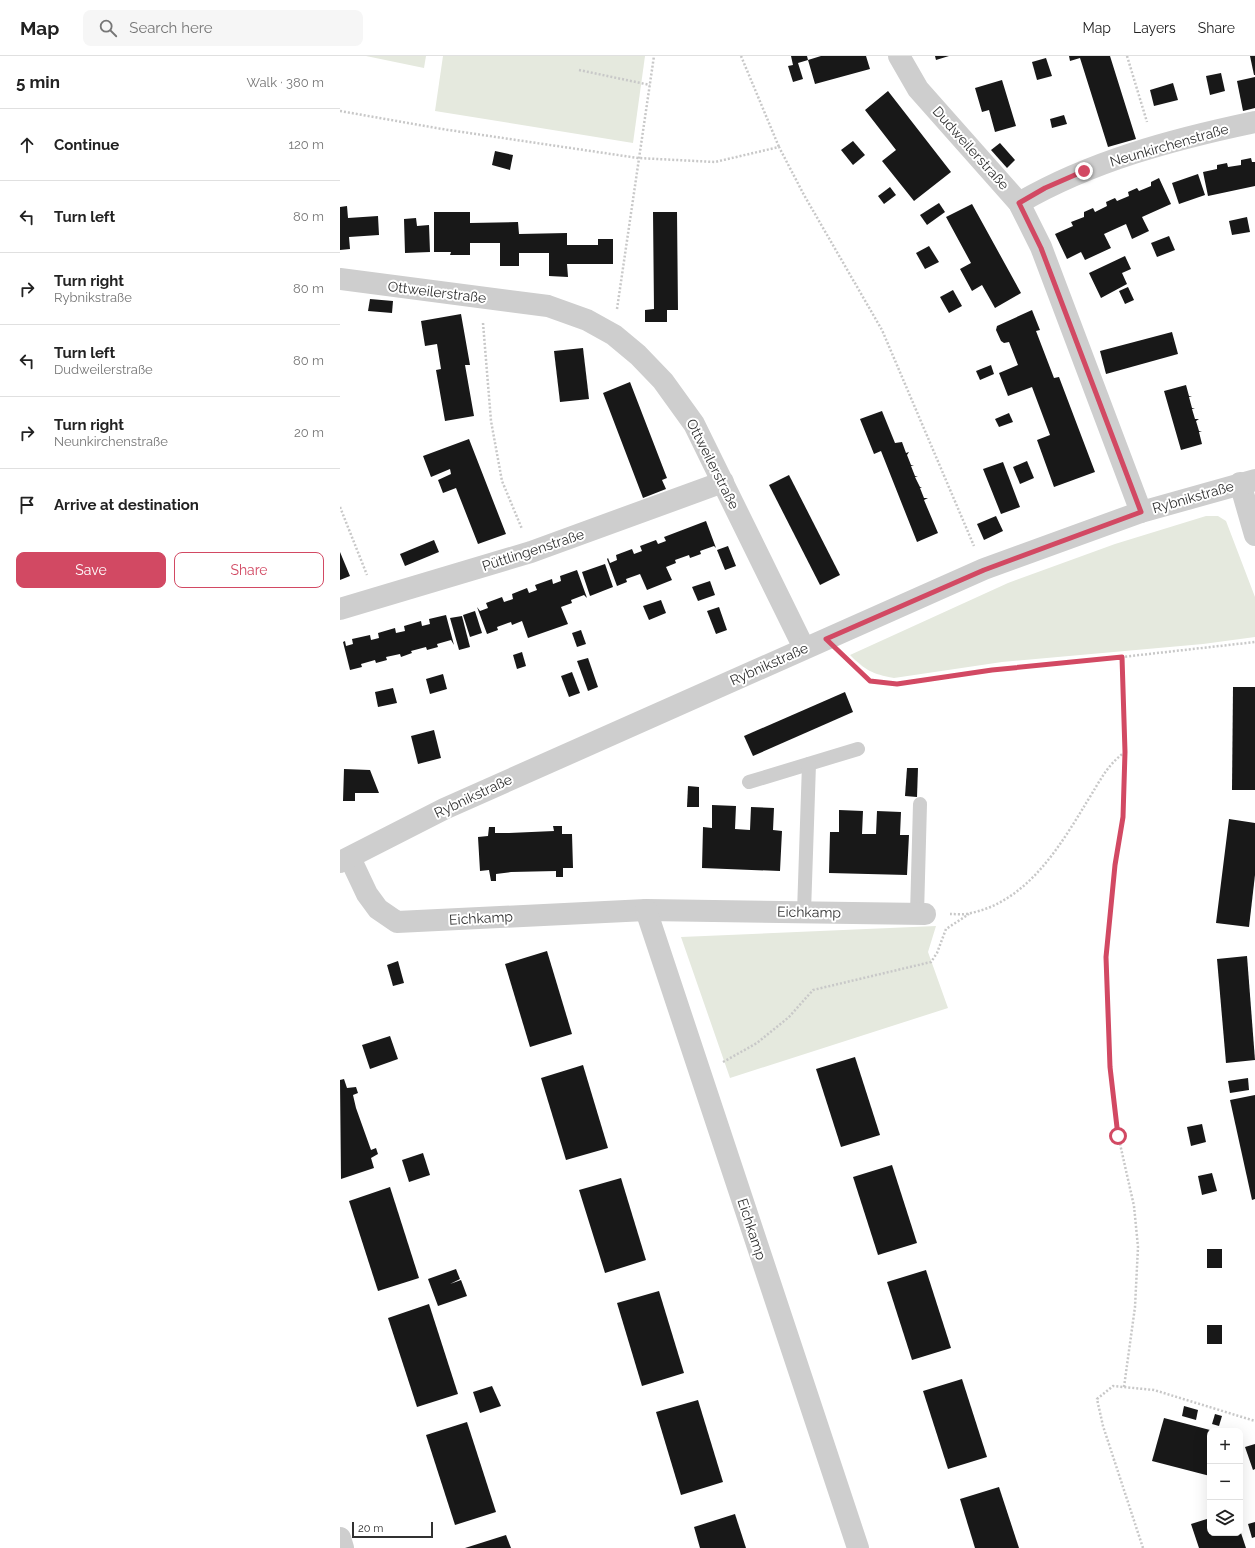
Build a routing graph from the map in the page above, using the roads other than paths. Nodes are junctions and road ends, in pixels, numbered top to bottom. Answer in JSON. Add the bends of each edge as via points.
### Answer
{"nodes":[{"id":1,"x":899,"y":56,"type":"edge"},
{"id":2,"x":1255,"y":122,"type":"edge"},
{"id":3,"x":1019,"y":203,"type":"junction"},
{"id":4,"x":340,"y":280,"type":"edge"},
{"id":5,"x":723,"y":482,"type":"junction"},
{"id":6,"x":1247,"y":482,"type":"edge"},
{"id":7,"x":1141,"y":512,"type":"junction"},
{"id":8,"x":1255,"y":535,"type":"edge"},
{"id":9,"x":340,"y":609,"type":"edge"},
{"id":10,"x":804,"y":648,"type":"junction"},
{"id":11,"x":858,"y":749,"type":"dead end"},
{"id":12,"x":809,"y":764,"type":"junction"},
{"id":13,"x":749,"y":782,"type":"dead end"},
{"id":14,"x":920,"y":804,"type":"dead end"},
{"id":15,"x":345,"y":860,"type":"edge"},
{"id":16,"x":646,"y":910,"type":"junction"},
{"id":17,"x":804,"y":912,"type":"junction"},
{"id":18,"x":921,"y":914,"type":"joint"},
{"id":19,"x":340,"y":1538,"type":"edge"},
{"id":20,"x":343,"y":1548,"type":"edge"},
{"id":21,"x":858,"y":1548,"type":"edge"}],
"edges":[{"from":1,"to":3,"type":"street","name":"Dudweilerstraße","via":[[918,89]]},
{"from":2,"to":3,"type":"street","name":"Neunkirchenstraße","via":[[1154,148],[1084,171]]},
{"from":3,"to":7,"type":"street","name":"Dudweilerstraße","via":[[1041,248]]},
{"from":4,"to":5,"type":"street","name":"Ottweilerstraße","via":[[548,306],[587,320],[614,335],[663,381],[694,424]]},
{"from":5,"to":9,"type":"street","name":"Püttlingenstraße","via":[[531,552]]},
{"from":5,"to":10,"type":"street","name":"Ottweilerstraße"},
{"from":6,"to":7,"type":"street","name":"Rybnikstraße"},
{"from":6,"to":8,"type":"street"},
{"from":7,"to":10,"type":"street","name":"Rybnikstraße","via":[[984,570]]},
{"from":10,"to":15,"type":"street","name":"Rybnikstraße","via":[[444,809]]},
{"from":11,"to":12,"type":"lane"},
{"from":12,"to":13,"type":"lane"},
{"from":12,"to":17,"type":"lane"},
{"from":14,"to":18,"type":"lane"},
{"from":15,"to":16,"type":"street","name":"Eichkamp","via":[[378,909],[397,922]]},
{"from":16,"to":17,"type":"street","name":"Eichkamp"},
{"from":16,"to":21,"type":"street","name":"Eichkamp"},
{"from":17,"to":18,"type":"street","name":"Eichkamp"},
{"from":19,"to":20,"type":"street"}]}
